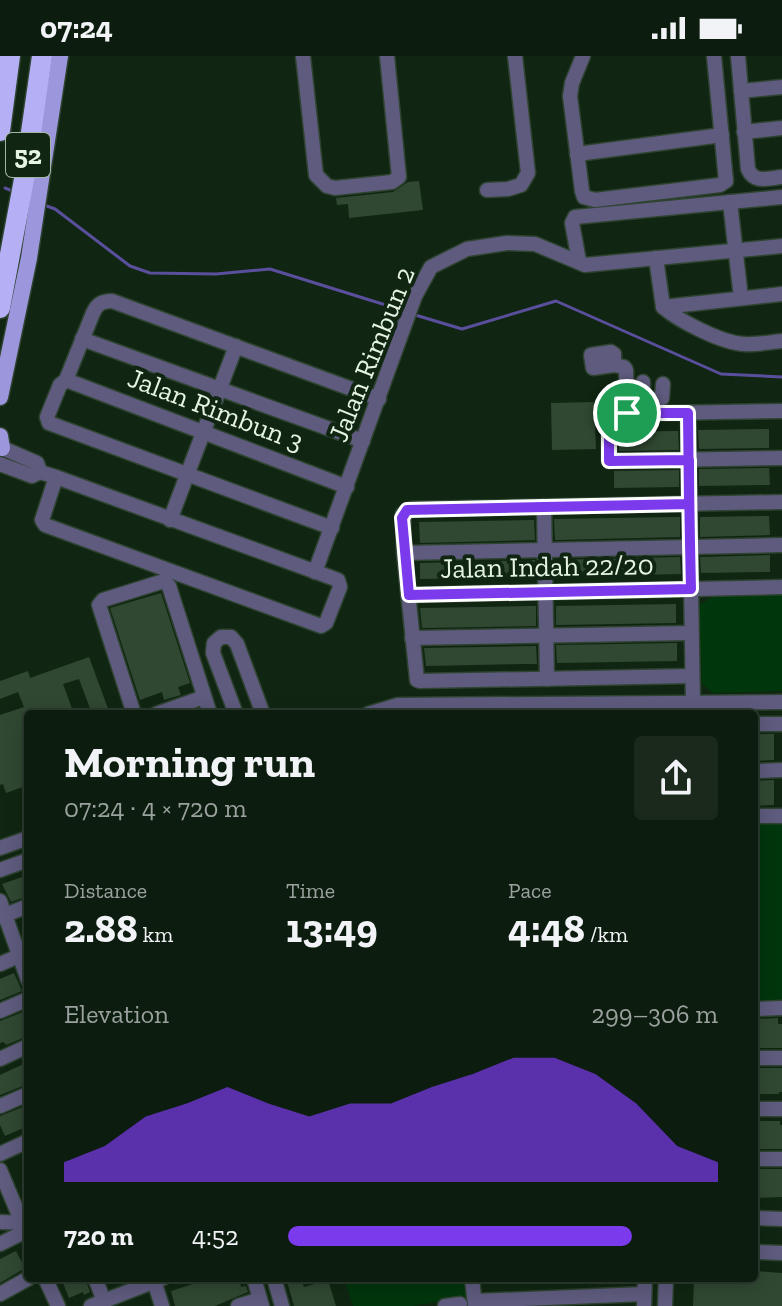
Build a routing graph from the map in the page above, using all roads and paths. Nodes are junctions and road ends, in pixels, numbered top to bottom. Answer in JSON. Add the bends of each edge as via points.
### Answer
{"nodes":[{"id":1,"x":10,"y":56,"type":"edge"},
{"id":2,"x":42,"y":56,"type":"edge"},
{"id":3,"x":60,"y":56,"type":"edge"},
{"id":4,"x":303,"y":56,"type":"edge"},
{"id":5,"x":387,"y":56,"type":"edge"},
{"id":6,"x":515,"y":56,"type":"edge"},
{"id":7,"x":583,"y":56,"type":"edge"},
{"id":8,"x":714,"y":56,"type":"edge"},
{"id":9,"x":738,"y":56,"type":"edge"},
{"id":10,"x":782,"y":87,"type":"edge"},
{"id":11,"x":741,"y":91,"type":"junction"},
{"id":12,"x":782,"y":128,"type":"edge"},
{"id":13,"x":0,"y":131,"type":"edge"},
{"id":14,"x":744,"y":132,"type":"junction"},
{"id":15,"x":722,"y":135,"type":"junction"},
{"id":16,"x":577,"y":154,"type":"junction"},
{"id":17,"x":782,"y":177,"type":"edge"},
{"id":18,"x":487,"y":190,"type":"dead end"},
{"id":19,"x":782,"y":197,"type":"edge"},
{"id":20,"x":730,"y":202,"type":"junction"},
{"id":21,"x":782,"y":246,"type":"edge"},
{"id":22,"x":735,"y":250,"type":"junction"},
{"id":23,"x":656,"y":258,"type":"junction"},
{"id":24,"x":579,"y":261,"type":"junction"},
{"id":25,"x":782,"y":294,"type":"edge"},
{"id":26,"x":741,"y":298,"type":"junction"},
{"id":27,"x":663,"y":307,"type":"junction"},
{"id":28,"x":0,"y":308,"type":"edge"},
{"id":29,"x":82,"y":339,"type":"junction"},
{"id":30,"x":782,"y":341,"type":"edge"},
{"id":31,"x":236,"y":346,"type":"junction"},
{"id":32,"x":614,"y":365,"type":"dead end"},
{"id":33,"x":66,"y":380,"type":"junction"},
{"id":34,"x":643,"y":382,"type":"dead end"},
{"id":35,"x":663,"y":384,"type":"dead end"},
{"id":36,"x":220,"y":388,"type":"junction"},
{"id":37,"x":0,"y":396,"type":"edge"},
{"id":38,"x":379,"y":399,"type":"junction"},
{"id":39,"x":636,"y":409,"type":"junction"},
{"id":40,"x":782,"y":411,"type":"edge"},
{"id":41,"x":688,"y":413,"type":"junction"},
{"id":42,"x":204,"y":432,"type":"junction"},
{"id":43,"x":363,"y":441,"type":"junction"},
{"id":44,"x":2,"y":452,"type":"edge"},
{"id":45,"x":782,"y":458,"type":"edge"},
{"id":46,"x":689,"y":460,"type":"junction"},
{"id":47,"x":188,"y":475,"type":"junction"},
{"id":48,"x":56,"y":477,"type":"junction"},
{"id":49,"x":347,"y":487,"type":"junction"},
{"id":50,"x":782,"y":502,"type":"edge"},
{"id":51,"x":689,"y":504,"type":"junction"},
{"id":52,"x":544,"y":506,"type":"junction"},
{"id":53,"x":170,"y":520,"type":"junction"},
{"id":54,"x":332,"y":528,"type":"junction"},
{"id":55,"x":782,"y":545,"type":"edge"},
{"id":56,"x":690,"y":547,"type":"junction"},
{"id":57,"x":545,"y":550,"type":"junction"},
{"id":58,"x":404,"y":553,"type":"junction"},
{"id":59,"x":315,"y":572,"type":"junction"},
{"id":60,"x":782,"y":587,"type":"edge"},
{"id":61,"x":691,"y":589,"type":"junction"},
{"id":62,"x":546,"y":592,"type":"junction"},
{"id":63,"x":409,"y":595,"type":"junction"},
{"id":64,"x":691,"y":633,"type":"junction"},
{"id":65,"x":546,"y":635,"type":"junction"},
{"id":66,"x":412,"y":638,"type":"junction"},
{"id":67,"x":692,"y":676,"type":"junction"},
{"id":68,"x":547,"y":679,"type":"junction"},
{"id":69,"x":204,"y":697,"type":"junction"},
{"id":70,"x":782,"y":702,"type":"edge"},
{"id":71,"x":693,"y":703,"type":"junction"},
{"id":72,"x":426,"y":709,"type":"edge"},
{"id":73,"x":133,"y":710,"type":"edge"},
{"id":74,"x":180,"y":710,"type":"edge"},
{"id":75,"x":209,"y":710,"type":"edge"},
{"id":76,"x":234,"y":710,"type":"edge"},
{"id":77,"x":262,"y":710,"type":"edge"},
{"id":78,"x":381,"y":710,"type":"edge"},
{"id":79,"x":758,"y":724,"type":"edge"},
{"id":80,"x":782,"y":724,"type":"edge"},
{"id":81,"x":782,"y":770,"type":"edge"},
{"id":82,"x":758,"y":771,"type":"edge"},
{"id":83,"x":758,"y":816,"type":"edge"},
{"id":84,"x":782,"y":816,"type":"edge"},
{"id":85,"x":24,"y":839,"type":"edge"},
{"id":86,"x":0,"y":848,"type":"edge"},
{"id":87,"x":24,"y":861,"type":"edge"},
{"id":88,"x":0,"y":870,"type":"edge"},
{"id":89,"x":24,"y":907,"type":"edge"},
{"id":90,"x":2,"y":911,"type":"edge"},
{"id":91,"x":24,"y":954,"type":"edge"},
{"id":92,"x":0,"y":964,"type":"edge"},
{"id":93,"x":24,"y":1001,"type":"edge"},
{"id":94,"x":782,"y":1008,"type":"edge"},
{"id":95,"x":758,"y":1009,"type":"edge"},
{"id":96,"x":0,"y":1011,"type":"edge"},
{"id":97,"x":24,"y":1048,"type":"edge"},
{"id":98,"x":758,"y":1058,"type":"edge"},
{"id":99,"x":782,"y":1058,"type":"edge"},
{"id":100,"x":0,"y":1059,"type":"edge"},
{"id":101,"x":24,"y":1096,"type":"edge"},
{"id":102,"x":0,"y":1106,"type":"edge"},
{"id":103,"x":758,"y":1109,"type":"edge"},
{"id":104,"x":782,"y":1109,"type":"edge"},
{"id":105,"x":24,"y":1143,"type":"edge"},
{"id":106,"x":0,"y":1154,"type":"edge"},
{"id":107,"x":758,"y":1159,"type":"edge"},
{"id":108,"x":782,"y":1159,"type":"edge"},
{"id":109,"x":0,"y":1170,"type":"edge"},
{"id":110,"x":758,"y":1218,"type":"edge"},
{"id":111,"x":782,"y":1219,"type":"edge"},
{"id":112,"x":0,"y":1222,"type":"edge"},
{"id":113,"x":24,"y":1224,"type":"edge"},
{"id":114,"x":24,"y":1228,"type":"edge"},
{"id":115,"x":24,"y":1230,"type":"edge"},
{"id":116,"x":0,"y":1244,"type":"edge"},
{"id":117,"x":758,"y":1252,"type":"edge"},
{"id":118,"x":782,"y":1253,"type":"edge"},
{"id":119,"x":24,"y":1281,"type":"edge"},
{"id":120,"x":47,"y":1282,"type":"edge"},
{"id":121,"x":95,"y":1282,"type":"edge"},
{"id":122,"x":146,"y":1282,"type":"edge"},
{"id":123,"x":152,"y":1282,"type":"edge"},
{"id":124,"x":255,"y":1282,"type":"edge"},
{"id":125,"x":275,"y":1282,"type":"edge"},
{"id":126,"x":471,"y":1282,"type":"edge"},
{"id":127,"x":666,"y":1282,"type":"edge"},
{"id":128,"x":0,"y":1294,"type":"edge"},
{"id":129,"x":644,"y":1300,"type":"edge"},
{"id":130,"x":97,"y":1303,"type":"edge"},
{"id":131,"x":261,"y":1303,"type":"edge"},
{"id":132,"x":464,"y":1304,"type":"edge"},
{"id":133,"x":58,"y":1306,"type":"edge"},
{"id":134,"x":162,"y":1306,"type":"edge"},
{"id":135,"x":238,"y":1306,"type":"edge"},
{"id":136,"x":282,"y":1306,"type":"edge"},
{"id":137,"x":665,"y":1306,"type":"edge"}],
"edges":[{"from":1,"to":13,"type":"highway","number":"52"},
{"from":2,"to":28,"type":"highway","number":"52"},
{"from":3,"to":37,"type":"main road","via":[[29,258]]},
{"from":4,"to":5,"type":"street","via":[[316,175],[335,188],[399,177]]},
{"from":6,"to":18,"type":"street","via":[[528,173],[521,185]]},
{"from":7,"to":16,"type":"street","via":[[570,96]]},
{"from":8,"to":15,"type":"street"},
{"from":9,"to":11,"type":"street"},
{"from":10,"to":11,"type":"street"},
{"from":11,"to":14,"type":"street"},
{"from":12,"to":14,"type":"street"},
{"from":14,"to":17,"type":"street","via":[[750,175]]},
{"from":15,"to":16,"type":"street"},
{"from":15,"to":16,"type":"street","via":[[726,181],[720,185],[589,200],[582,191]]},
{"from":19,"to":20,"type":"street"},
{"from":20,"to":22,"type":"street"},
{"from":20,"to":24,"type":"street","via":[[575,217]]},
{"from":21,"to":22,"type":"street","name":"Jalan Rimbun 2"},
{"from":22,"to":23,"type":"street","name":"Jalan Rimbun 2"},
{"from":22,"to":26,"type":"street"},
{"from":23,"to":24,"type":"street","name":"Jalan Rimbun 2","via":[[585,265]]},
{"from":23,"to":27,"type":"street"},
{"from":24,"to":38,"type":"street","name":"Jalan Rimbun 2","via":[[535,244],[507,243],[467,249],[431,267],[415,296]]},
{"from":25,"to":26,"type":"street"},
{"from":26,"to":27,"type":"street"},
{"from":27,"to":30,"type":"street","via":[[732,342]]},
{"from":29,"to":31,"type":"street","via":[[95,307],[112,301]]},
{"from":29,"to":33,"type":"street"},
{"from":29,"to":36,"type":"street"},
{"from":31,"to":36,"type":"street"},
{"from":31,"to":38,"type":"street"},
{"from":32,"to":39,"type":"street","via":[[626,370]]},
{"from":33,"to":42,"type":"street","name":"Jalan Rimbun 3"},
{"from":33,"to":47,"type":"street","via":[[47,417],[49,423]]},
{"from":34,"to":39,"type":"street"},
{"from":35,"to":39,"type":"street","via":[[662,398]]},
{"from":36,"to":42,"type":"street"},
{"from":36,"to":43,"type":"street"},
{"from":38,"to":43,"type":"street","name":"Jalan Rimbun 2"},
{"from":39,"to":41,"type":"street"},
{"from":39,"to":46,"type":"street","via":[[609,414],[609,461]]},
{"from":40,"to":41,"type":"street"},
{"from":41,"to":46,"type":"street"},
{"from":42,"to":47,"type":"street"},
{"from":42,"to":49,"type":"street","name":"Jalan Rimbun 3"},
{"from":43,"to":49,"type":"street","name":"Jalan Rimbun 2"},
{"from":44,"to":48,"type":"street","via":[[32,476],[40,472]]},
{"from":45,"to":46,"type":"street"},
{"from":46,"to":51,"type":"street"},
{"from":47,"to":53,"type":"street"},
{"from":47,"to":54,"type":"street"},
{"from":48,"to":53,"type":"street"},
{"from":48,"to":59,"type":"street","via":[[42,520],[45,525],[321,626],[341,582]]},
{"from":49,"to":54,"type":"street","name":"Jalan Rimbun 2"},
{"from":50,"to":51,"type":"street"},
{"from":51,"to":52,"type":"street"},
{"from":51,"to":56,"type":"street"},
{"from":52,"to":57,"type":"street"},
{"from":52,"to":58,"type":"street","via":[[412,509],[402,518]]},
{"from":53,"to":59,"type":"street"},
{"from":54,"to":59,"type":"street","name":"Jalan Rimbun 2"},
{"from":55,"to":56,"type":"street"},
{"from":56,"to":57,"type":"street"},
{"from":56,"to":61,"type":"street"},
{"from":57,"to":58,"type":"street"},
{"from":57,"to":62,"type":"street"},
{"from":58,"to":63,"type":"street"},
{"from":60,"to":61,"type":"street","name":"Jalan Indah 22/20"},
{"from":61,"to":62,"type":"street","name":"Jalan Indah 22/20"},
{"from":61,"to":64,"type":"street"},
{"from":62,"to":63,"type":"street","name":"Jalan Indah 22/20"},
{"from":62,"to":65,"type":"street"},
{"from":63,"to":66,"type":"street"},
{"from":64,"to":65,"type":"street"},
{"from":64,"to":67,"type":"street"},
{"from":65,"to":66,"type":"street"},
{"from":65,"to":68,"type":"street"},
{"from":66,"to":68,"type":"street","via":[[420,681]]},
{"from":67,"to":68,"type":"street"},
{"from":67,"to":71,"type":"street"},
{"from":69,"to":73,"type":"street","via":[[169,586],[156,582],[99,605]]},
{"from":69,"to":74,"type":"street"},
{"from":69,"to":75,"type":"street"},
{"from":70,"to":71,"type":"street"},
{"from":71,"to":72,"type":"street"},
{"from":72,"to":78,"type":"street","via":[[398,705]]},
{"from":76,"to":77,"type":"street","via":[[213,653],[221,637],[231,637],[237,644]]},
{"from":79,"to":80,"type":"street"},
{"from":81,"to":82,"type":"street"},
{"from":83,"to":84,"type":"street"},
{"from":85,"to":86,"type":"street"},
{"from":87,"to":88,"type":"street"},
{"from":89,"to":90,"type":"street"},
{"from":90,"to":91,"type":"street"},
{"from":91,"to":92,"type":"street"},
{"from":93,"to":96,"type":"street"},
{"from":94,"to":95,"type":"street"},
{"from":97,"to":100,"type":"street"},
{"from":98,"to":99,"type":"street"},
{"from":101,"to":102,"type":"street"},
{"from":103,"to":104,"type":"street"},
{"from":105,"to":106,"type":"street"},
{"from":107,"to":108,"type":"street"},
{"from":109,"to":113,"type":"street"},
{"from":110,"to":111,"type":"street"},
{"from":112,"to":114,"type":"street"},
{"from":115,"to":116,"type":"street"},
{"from":117,"to":118,"type":"street"},
{"from":119,"to":128,"type":"street"},
{"from":120,"to":133,"type":"street"},
{"from":121,"to":130,"type":"street"},
{"from":122,"to":130,"type":"street"},
{"from":123,"to":134,"type":"street"},
{"from":124,"to":131,"type":"street"},
{"from":125,"to":136,"type":"street"},
{"from":126,"to":132,"type":"street"},
{"from":127,"to":137,"type":"street"},
{"from":129,"to":132,"type":"street"},
{"from":131,"to":135,"type":"street"}]}
